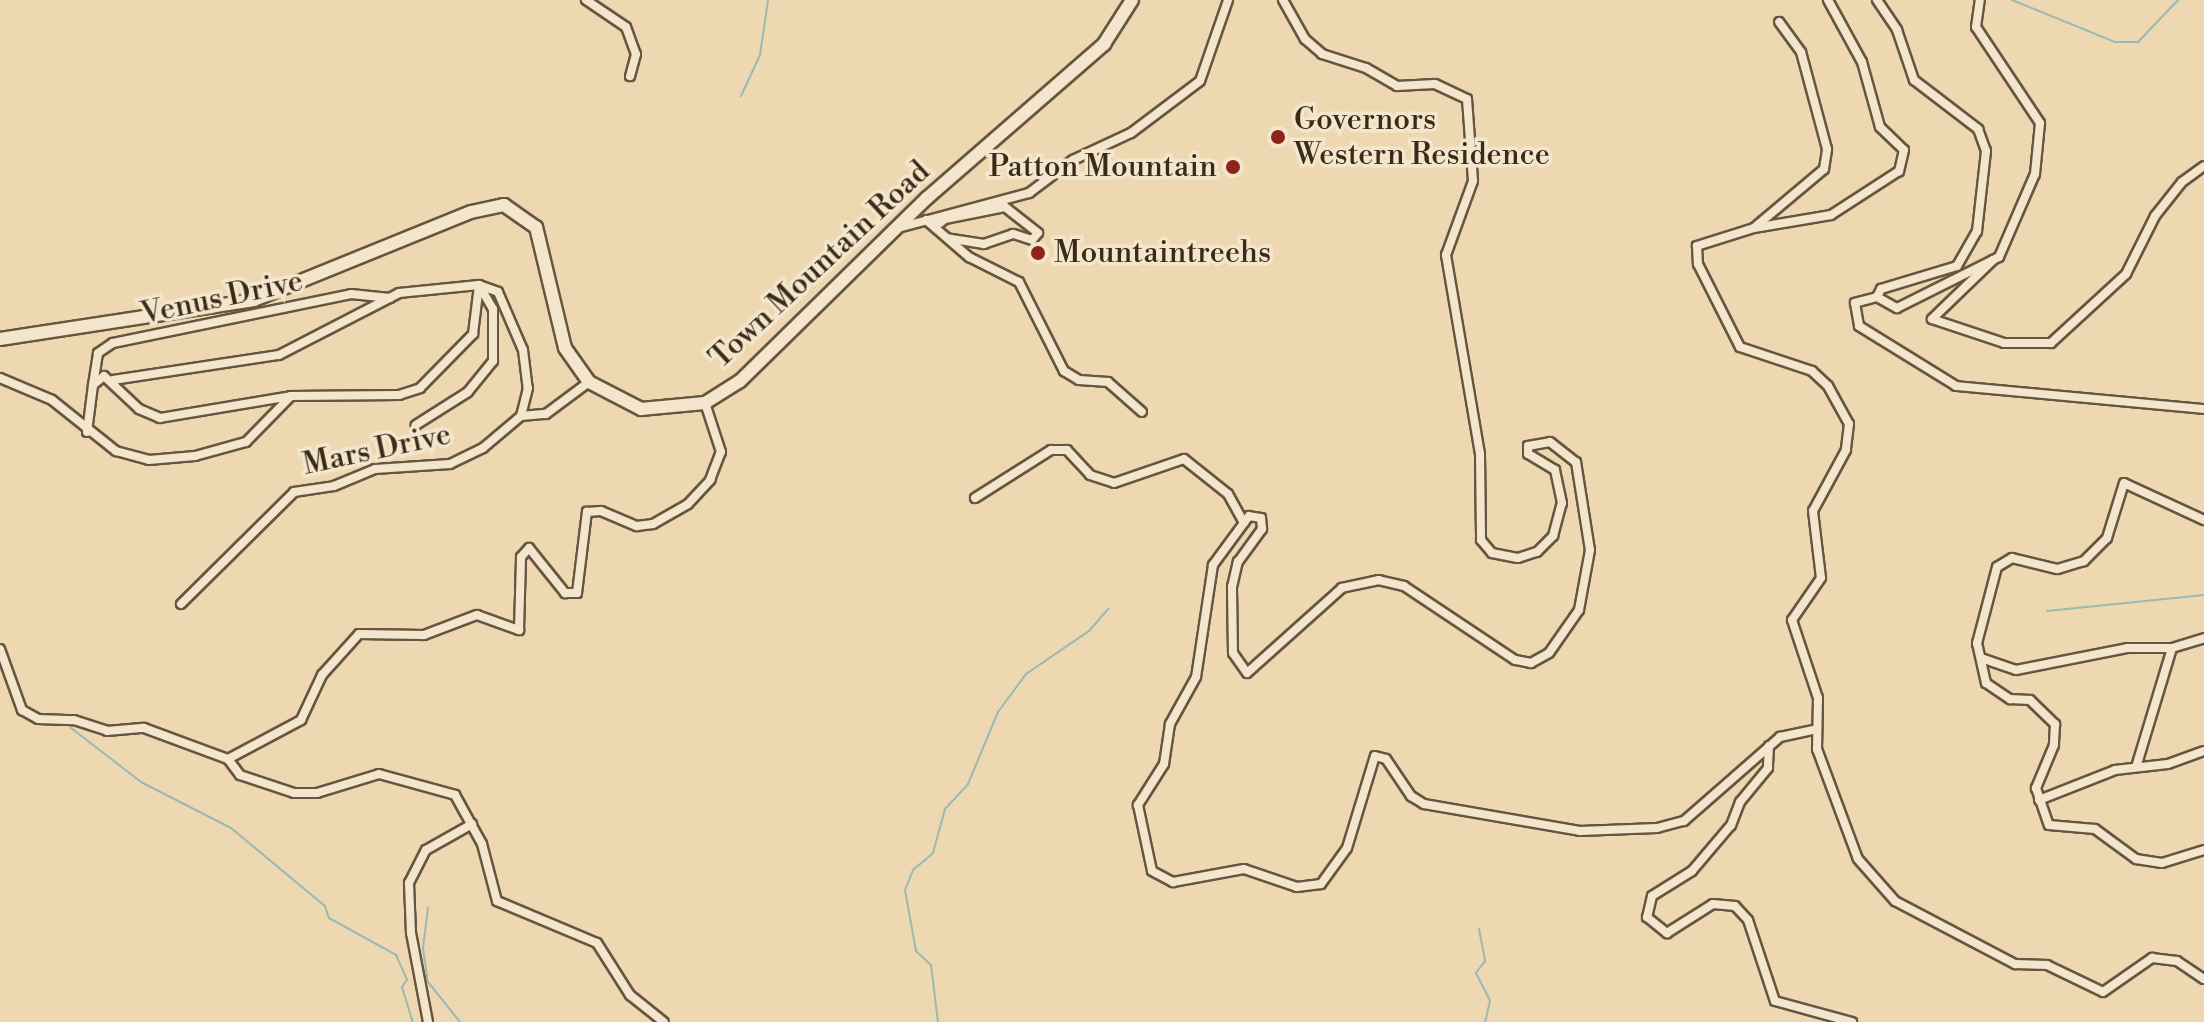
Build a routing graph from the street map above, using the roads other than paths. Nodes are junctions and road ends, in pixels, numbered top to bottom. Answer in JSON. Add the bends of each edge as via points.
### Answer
{"nodes":[{"id":1,"x":586,"y":0,"type":"edge"},
{"id":2,"x":1132,"y":0,"type":"edge"},
{"id":3,"x":1228,"y":0,"type":"edge"},
{"id":4,"x":1283,"y":0,"type":"edge"},
{"id":5,"x":1828,"y":0,"type":"edge"},
{"id":6,"x":1877,"y":0,"type":"edge"},
{"id":7,"x":1980,"y":0,"type":"edge"},
{"id":8,"x":1779,"y":22,"type":"dead end"},
{"id":9,"x":630,"y":76,"type":"dead end"},
{"id":10,"x":2204,"y":166,"type":"edge"},
{"id":11,"x":926,"y":220,"type":"junction"},
{"id":12,"x":935,"y":227,"type":"junction"},
{"id":13,"x":897,"y":228,"type":"junction"},
{"id":14,"x":1754,"y":228,"type":"junction"},
{"id":15,"x":947,"y":238,"type":"junction"},
{"id":16,"x":1993,"y":260,"type":"junction"},
{"id":17,"x":479,"y":285,"type":"junction"},
{"id":18,"x":1877,"y":297,"type":"junction"},
{"id":19,"x":390,"y":298,"type":"junction"},
{"id":20,"x":0,"y":339,"type":"edge"},
{"id":21,"x":0,"y":378,"type":"edge"},
{"id":22,"x":113,"y":380,"type":"junction"},
{"id":23,"x":589,"y":382,"type":"junction"},
{"id":24,"x":93,"y":385,"type":"junction"},
{"id":25,"x":291,"y":396,"type":"junction"},
{"id":26,"x":705,"y":403,"type":"junction"},
{"id":27,"x":2204,"y":409,"type":"edge"},
{"id":28,"x":1142,"y":412,"type":"dead end"},
{"id":29,"x":521,"y":416,"type":"junction"},
{"id":30,"x":416,"y":425,"type":"dead end"},
{"id":31,"x":87,"y":432,"type":"junction"},
{"id":32,"x":975,"y":498,"type":"dead end"},
{"id":33,"x":2204,"y":520,"type":"edge"},
{"id":34,"x":1244,"y":523,"type":"junction"},
{"id":35,"x":181,"y":604,"type":"dead end"},
{"id":36,"x":2204,"y":638,"type":"edge"},
{"id":37,"x":2172,"y":648,"type":"junction"},
{"id":38,"x":0,"y":649,"type":"edge"},
{"id":39,"x":1981,"y":658,"type":"junction"},
{"id":40,"x":1812,"y":730,"type":"junction"},
{"id":41,"x":1769,"y":746,"type":"junction"},
{"id":42,"x":2204,"y":751,"type":"edge"},
{"id":43,"x":228,"y":759,"type":"junction"},
{"id":44,"x":2137,"y":764,"type":"junction"},
{"id":45,"x":2039,"y":800,"type":"junction"},
{"id":46,"x":472,"y":824,"type":"junction"},
{"id":47,"x":2204,"y":850,"type":"edge"},
{"id":48,"x":2204,"y":979,"type":"edge"},
{"id":49,"x":428,"y":1022,"type":"edge"},
{"id":50,"x":664,"y":1022,"type":"edge"},
{"id":51,"x":1852,"y":1022,"type":"edge"}],
"edges":[{"from":1,"to":9,"type":"street","via":[[626,27],[636,54]]},
{"from":2,"to":13,"type":"main road","name":"Town Mountain Road","via":[[1104,44]]},
{"from":3,"to":11,"type":"street","via":[[1196,86],[1123,139],[1073,160],[1029,193]]},
{"from":4,"to":34,"type":"street","via":[[1305,39],[1322,54],[1366,68],[1397,86],[1435,84],[1467,99],[1473,181],[1446,255],[1480,454],[1481,540],[1492,553],[1518,558],[1537,552],[1553,536],[1562,503],[1555,470],[1528,454],[1528,446],[1550,442],[1576,462],[1590,550],[1579,610],[1549,653],[1531,663],[1515,660],[1404,586],[1379,580],[1342,588],[1247,673],[1233,653],[1232,575],[1263,525],[1254,514]]},
{"from":5,"to":14,"type":"street","via":[[1862,62],[1880,127],[1904,150],[1905,161],[1857,204],[1831,215]]},
{"from":6,"to":18,"type":"street","via":[[1897,30],[1914,80],[1978,129],[1986,151],[1977,231],[1957,266],[1881,289]]},
{"from":7,"to":16,"type":"street","via":[[1976,27],[2040,123],[2035,174],[2009,239]]},
{"from":8,"to":14,"type":"street","via":[[1801,52],[1827,149],[1824,169]]},
{"from":10,"to":16,"type":"street","via":[[2182,182],[2155,216],[2126,274],[2051,343],[2004,343],[1932,319]]},
{"from":11,"to":12,"type":"street"},
{"from":11,"to":13,"type":"street"},
{"from":12,"to":15,"type":"street"},
{"from":12,"to":15,"type":"street","via":[[945,219],[1005,207],[1038,233],[1032,240],[1013,234],[984,244]]},
{"from":13,"to":26,"type":"main road","name":"Town Mountain Road","via":[[740,381]]},
{"from":14,"to":40,"type":"street","via":[[1697,246],[1698,264],[1730,331],[1740,347],[1812,371],[1849,424],[1846,450],[1813,511],[1821,578],[1792,620],[1818,698]]},
{"from":15,"to":28,"type":"street","via":[[969,257],[1019,282],[1067,374],[1108,382]]},
{"from":16,"to":18,"type":"street","via":[[1897,308]]},
{"from":17,"to":19,"type":"street","via":[[427,286]]},
{"from":17,"to":25,"type":"street","via":[[473,334],[420,388],[399,395]]},
{"from":17,"to":29,"type":"street","via":[[498,292],[523,350],[528,388]]},
{"from":17,"to":30,"type":"street","via":[[493,309],[493,361],[468,392]]},
{"from":18,"to":27,"type":"street","via":[[1855,303],[1859,326],[1956,386]]},
{"from":19,"to":22,"type":"street","via":[[279,355]]},
{"from":19,"to":24,"type":"street","name":"Venus Drive","via":[[351,294],[113,343],[98,353]]},
{"from":20,"to":23,"type":"main road","name":"Town Mountain Road","via":[[254,300],[471,212],[504,205],[536,227],[565,348]]},
{"from":21,"to":31,"type":"street","via":[[52,400]]},
{"from":22,"to":24,"type":"street","via":[[104,376]]},
{"from":22,"to":25,"type":"street","via":[[139,409],[160,418]]},
{"from":23,"to":26,"type":"main road","name":"Town Mountain Road","via":[[641,409]]},
{"from":23,"to":29,"type":"street","via":[[546,414]]},
{"from":24,"to":31,"type":"street","name":"Venus Drive"},
{"from":25,"to":31,"type":"street","via":[[246,442],[195,456],[149,460],[116,451]]},
{"from":26,"to":43,"type":"street","via":[[721,452],[710,480],[688,504],[653,524],[637,526],[601,511],[587,512],[577,593],[565,593],[529,548],[521,557],[519,630],[477,615],[424,635],[359,634],[322,675],[301,720]]},
{"from":29,"to":35,"type":"street","name":"Mars Drive","via":[[483,448],[450,464],[375,469],[334,486],[294,492]]},
{"from":32,"to":34,"type":"street","via":[[1051,450],[1067,450],[1090,475],[1114,483],[1184,459],[1228,494]]},
{"from":33,"to":39,"type":"street","via":[[2124,483],[2107,538],[2084,561],[2057,569],[2012,558],[1997,567],[1981,610]]},
{"from":34,"to":41,"type":"street","via":[[1213,565],[1196,677],[1170,724],[1164,764],[1138,805],[1152,871],[1164,881],[1244,869],[1297,887],[1321,884],[1347,848],[1375,756],[1386,759],[1411,796],[1424,804],[1580,831],[1684,821]]},
{"from":36,"to":37,"type":"street"},
{"from":37,"to":39,"type":"street","via":[[2127,648],[2016,670]]},
{"from":37,"to":44,"type":"street"},
{"from":38,"to":43,"type":"street","via":[[22,710],[38,719],[74,720],[107,731],[144,728]]},
{"from":39,"to":45,"type":"street","via":[[1986,683],[1999,695],[2030,700],[2055,724],[2054,745],[2037,774]]},
{"from":40,"to":41,"type":"street","via":[[1790,732]]},
{"from":40,"to":48,"type":"street","via":[[1858,859],[1895,901],[1990,953],[2015,964],[2047,965],[2094,990],[2115,988],[2152,958],[2177,961]]},
{"from":41,"to":51,"type":"street","via":[[1768,768],[1740,802],[1731,825],[1692,871],[1652,896],[1647,917],[1667,933],[1713,904],[1735,906],[1748,920],[1765,986],[1775,1001]]},
{"from":42,"to":44,"type":"street","via":[[2168,764]]},
{"from":43,"to":46,"type":"street","via":[[240,775],[306,794],[388,774],[455,795]]},
{"from":44,"to":45,"type":"street"},
{"from":45,"to":47,"type":"street","via":[[2049,825],[2095,829],[2127,857],[2162,863]]},
{"from":46,"to":49,"type":"street","via":[[426,850],[409,883],[411,933]]},
{"from":46,"to":50,"type":"street","via":[[497,901],[597,943],[630,995]]}]}
